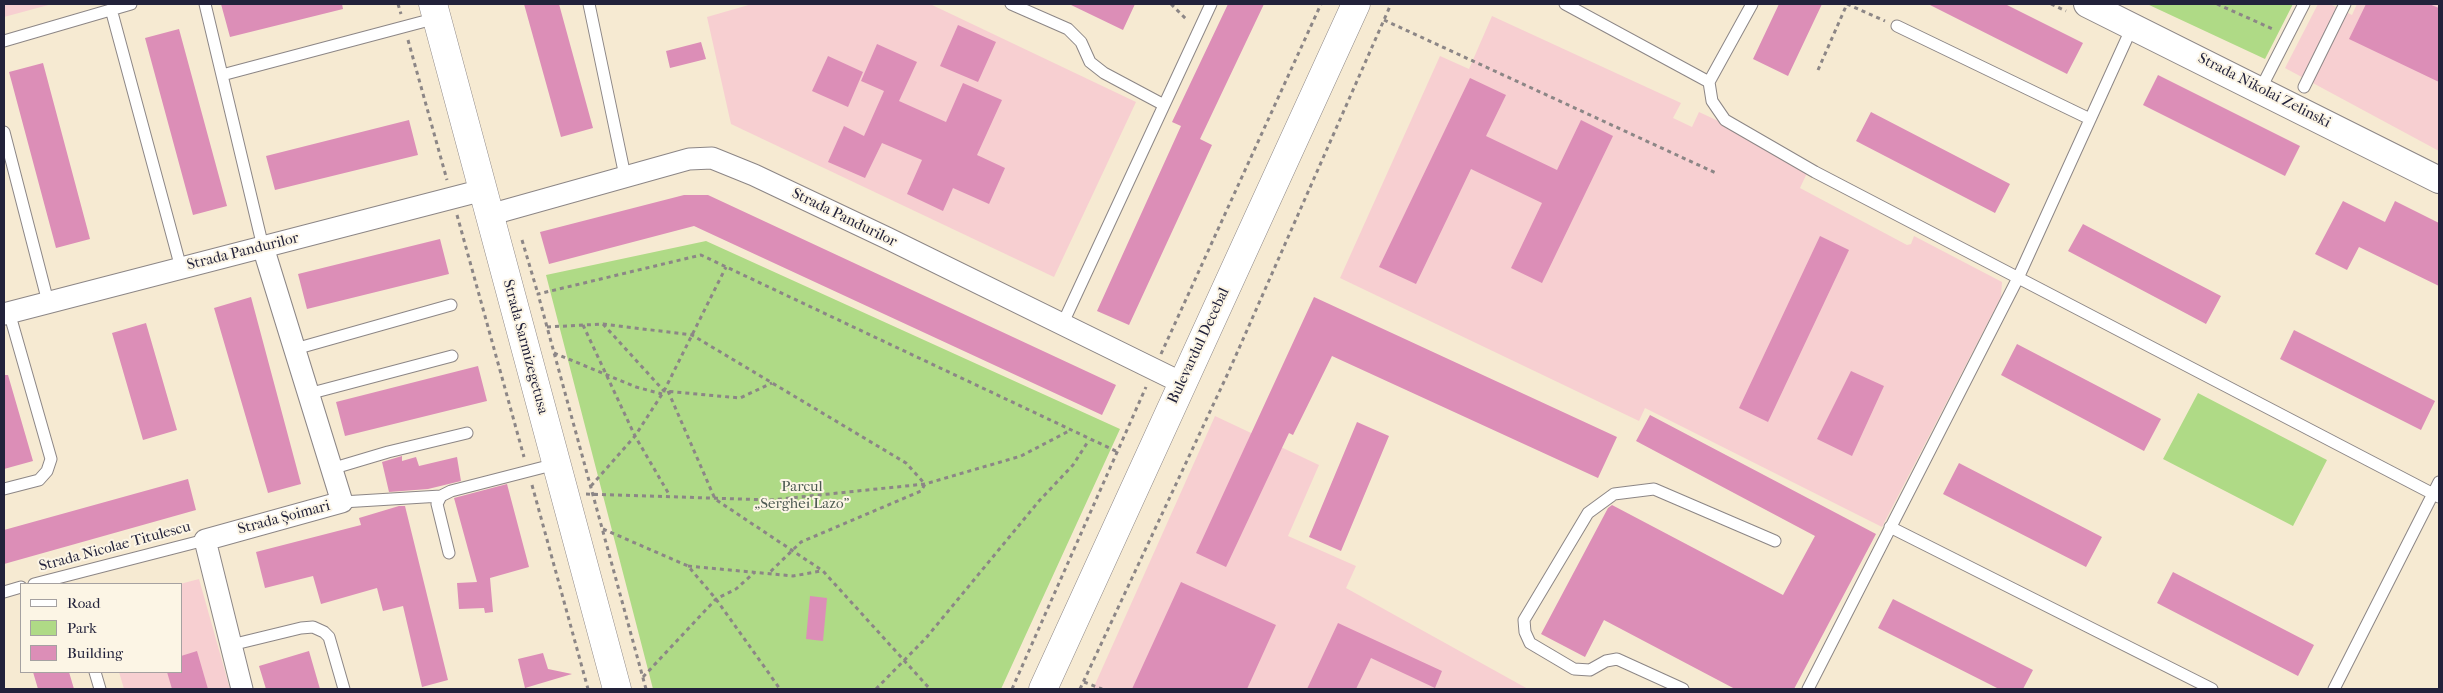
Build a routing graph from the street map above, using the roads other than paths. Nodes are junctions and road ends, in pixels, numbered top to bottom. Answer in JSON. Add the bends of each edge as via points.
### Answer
{"nodes":[{"id":1,"x":131,"y":4,"type":"edge"},
{"id":2,"x":205,"y":4,"type":"edge"},
{"id":3,"x":589,"y":4,"type":"edge"},
{"id":4,"x":1011,"y":4,"type":"edge"},
{"id":5,"x":1211,"y":4,"type":"edge"},
{"id":6,"x":1356,"y":4,"type":"edge"},
{"id":7,"x":1565,"y":4,"type":"edge"},
{"id":8,"x":1752,"y":4,"type":"edge"},
{"id":9,"x":2087,"y":4,"type":"edge"},
{"id":10,"x":2304,"y":4,"type":"edge"},
{"id":11,"x":2345,"y":4,"type":"edge"},
{"id":12,"x":111,"y":10,"type":"junction"},
{"id":13,"x":435,"y":11,"type":"edge"},
{"id":14,"x":2133,"y":25,"type":"junction"},
{"id":15,"x":1898,"y":26,"type":"road end"},
{"id":16,"x":4,"y":41,"type":"edge"},
{"id":17,"x":222,"y":75,"type":"junction"},
{"id":18,"x":1710,"y":82,"type":"junction"},
{"id":19,"x":2304,"y":87,"type":"dead end"},
{"id":20,"x":2260,"y":90,"type":"junction"},
{"id":21,"x":1164,"y":105,"type":"junction"},
{"id":22,"x":2090,"y":119,"type":"junction"},
{"id":23,"x":4,"y":132,"type":"edge"},
{"id":24,"x":2436,"y":175,"type":"edge"},
{"id":25,"x":625,"y":176,"type":"junction"},
{"id":26,"x":486,"y":203,"type":"junction"},
{"id":27,"x":263,"y":247,"type":"junction"},
{"id":28,"x":181,"y":268,"type":"junction"},
{"id":29,"x":2018,"y":278,"type":"junction"},
{"id":30,"x":48,"y":302,"type":"junction"},
{"id":31,"x":451,"y":305,"type":"dead end"},
{"id":32,"x":6,"y":313,"type":"edge"},
{"id":33,"x":1062,"y":325,"type":"junction"},
{"id":34,"x":294,"y":349,"type":"junction"},
{"id":35,"x":452,"y":356,"type":"dead end"},
{"id":36,"x":1182,"y":383,"type":"junction"},
{"id":37,"x":308,"y":394,"type":"junction"},
{"id":38,"x":467,"y":433,"type":"dead end"},
{"id":39,"x":556,"y":464,"type":"junction"},
{"id":40,"x":331,"y":469,"type":"junction"},
{"id":41,"x":2439,"y":482,"type":"edge"},
{"id":42,"x":4,"y":489,"type":"edge"},
{"id":43,"x":2436,"y":495,"type":"edge"},
{"id":44,"x":440,"y":496,"type":"junction"},
{"id":45,"x":342,"y":502,"type":"junction"},
{"id":46,"x":1890,"y":528,"type":"junction"},
{"id":47,"x":204,"y":540,"type":"junction"},
{"id":48,"x":1775,"y":541,"type":"dead end"},
{"id":49,"x":449,"y":553,"type":"dead end"},
{"id":50,"x":68,"y":580,"type":"edge"},
{"id":51,"x":42,"y":583,"type":"edge"},
{"id":52,"x":20,"y":587,"type":"edge"},
{"id":53,"x":4,"y":592,"type":"edge"},
{"id":54,"x":231,"y":646,"type":"junction"},
{"id":55,"x":95,"y":673,"type":"edge"},
{"id":56,"x":100,"y":689,"type":"edge"},
{"id":57,"x":242,"y":689,"type":"edge"},
{"id":58,"x":344,"y":689,"type":"edge"},
{"id":59,"x":617,"y":689,"type":"edge"},
{"id":60,"x":1043,"y":689,"type":"edge"},
{"id":61,"x":1682,"y":689,"type":"edge"},
{"id":62,"x":1808,"y":689,"type":"edge"},
{"id":63,"x":2212,"y":689,"type":"edge"},
{"id":64,"x":2334,"y":689,"type":"edge"}],
"edges":[{"from":1,"to":12,"type":"lane"},
{"from":2,"to":17,"type":"lane"},
{"from":3,"to":25,"type":"lane"},
{"from":4,"to":21,"type":"lane","via":[[1068,29],[1081,42],[1090,62]]},
{"from":5,"to":21,"type":"lane"},
{"from":6,"to":36,"type":"main road","name":"Bulevardul Decebal"},
{"from":7,"to":18,"type":"lane"},
{"from":8,"to":18,"type":"lane"},
{"from":9,"to":14,"type":"street","name":"Strada Nikolai Zelinski"},
{"from":10,"to":20,"type":"lane"},
{"from":11,"to":19,"type":"lane"},
{"from":12,"to":16,"type":"lane"},
{"from":12,"to":28,"type":"lane"},
{"from":13,"to":17,"type":"lane","via":[[404,26]]},
{"from":13,"to":26,"type":"main road","name":"Strada Sarmizegetusa"},
{"from":14,"to":20,"type":"street","name":"Strada Nikolai Zelinski"},
{"from":14,"to":22,"type":"lane"},
{"from":15,"to":22,"type":"lane"},
{"from":17,"to":27,"type":"lane"},
{"from":18,"to":29,"type":"lane","via":[[1712,101],[1726,120],[1815,172]]},
{"from":20,"to":24,"type":"street","name":"Strada Nikolai Zelinski"},
{"from":21,"to":33,"type":"lane"},
{"from":22,"to":29,"type":"lane"},
{"from":23,"to":30,"type":"lane"},
{"from":25,"to":26,"type":"street","name":"Strada Pandurilor"},
{"from":25,"to":33,"type":"street","name":"Strada Pandurilor","via":[[700,157],[724,162]]},
{"from":26,"to":27,"type":"street","name":"Strada Pandurilor","via":[[452,198]]},
{"from":26,"to":39,"type":"main road","name":"Strada Sarmizegetusa"},
{"from":27,"to":28,"type":"street","name":"Strada Pandurilor"},
{"from":27,"to":34,"type":"street","name":"Strada Șoimari"},
{"from":28,"to":30,"type":"street","name":"Strada Pandurilor"},
{"from":29,"to":43,"type":"lane"},
{"from":29,"to":46,"type":"lane"},
{"from":30,"to":32,"type":"street","name":"Strada Pandurilor"},
{"from":31,"to":34,"type":"lane"},
{"from":32,"to":42,"type":"lane","via":[[51,459],[47,471],[38,480]]},
{"from":33,"to":36,"type":"street","name":"Strada Pandurilor"},
{"from":34,"to":37,"type":"street","name":"Strada Șoimari"},
{"from":35,"to":37,"type":"lane"},
{"from":36,"to":60,"type":"main road","name":"Bulevardul Decebal"},
{"from":37,"to":40,"type":"street","name":"Strada Șoimari"},
{"from":38,"to":40,"type":"lane"},
{"from":39,"to":44,"type":"lane","via":[[451,490]]},
{"from":39,"to":59,"type":"main road","name":"Strada Sarmizegetusa"},
{"from":40,"to":45,"type":"street","name":"Strada Șoimari"},
{"from":41,"to":43,"type":"lane"},
{"from":43,"to":64,"type":"lane"},
{"from":44,"to":45,"type":"lane"},
{"from":44,"to":49,"type":"lane","via":[[437,504]]},
{"from":45,"to":47,"type":"street","name":"Strada Șoimari"},
{"from":46,"to":62,"type":"lane"},
{"from":46,"to":63,"type":"lane"},
{"from":47,"to":50,"type":"lane","name":"Strada Nicolae Titulescu"},
{"from":47,"to":54,"type":"street"},
{"from":48,"to":61,"type":"lane","via":[[1654,489],[1614,494],[1588,513],[1524,620],[1530,642],[1574,669],[1590,670],[1617,659]]},
{"from":50,"to":51,"type":"lane","name":"Strada Nicolae Titulescu"},
{"from":52,"to":53,"type":"lane"},
{"from":54,"to":57,"type":"street"},
{"from":54,"to":58,"type":"lane","via":[[313,627],[329,637]]},
{"from":55,"to":56,"type":"lane"}]}
